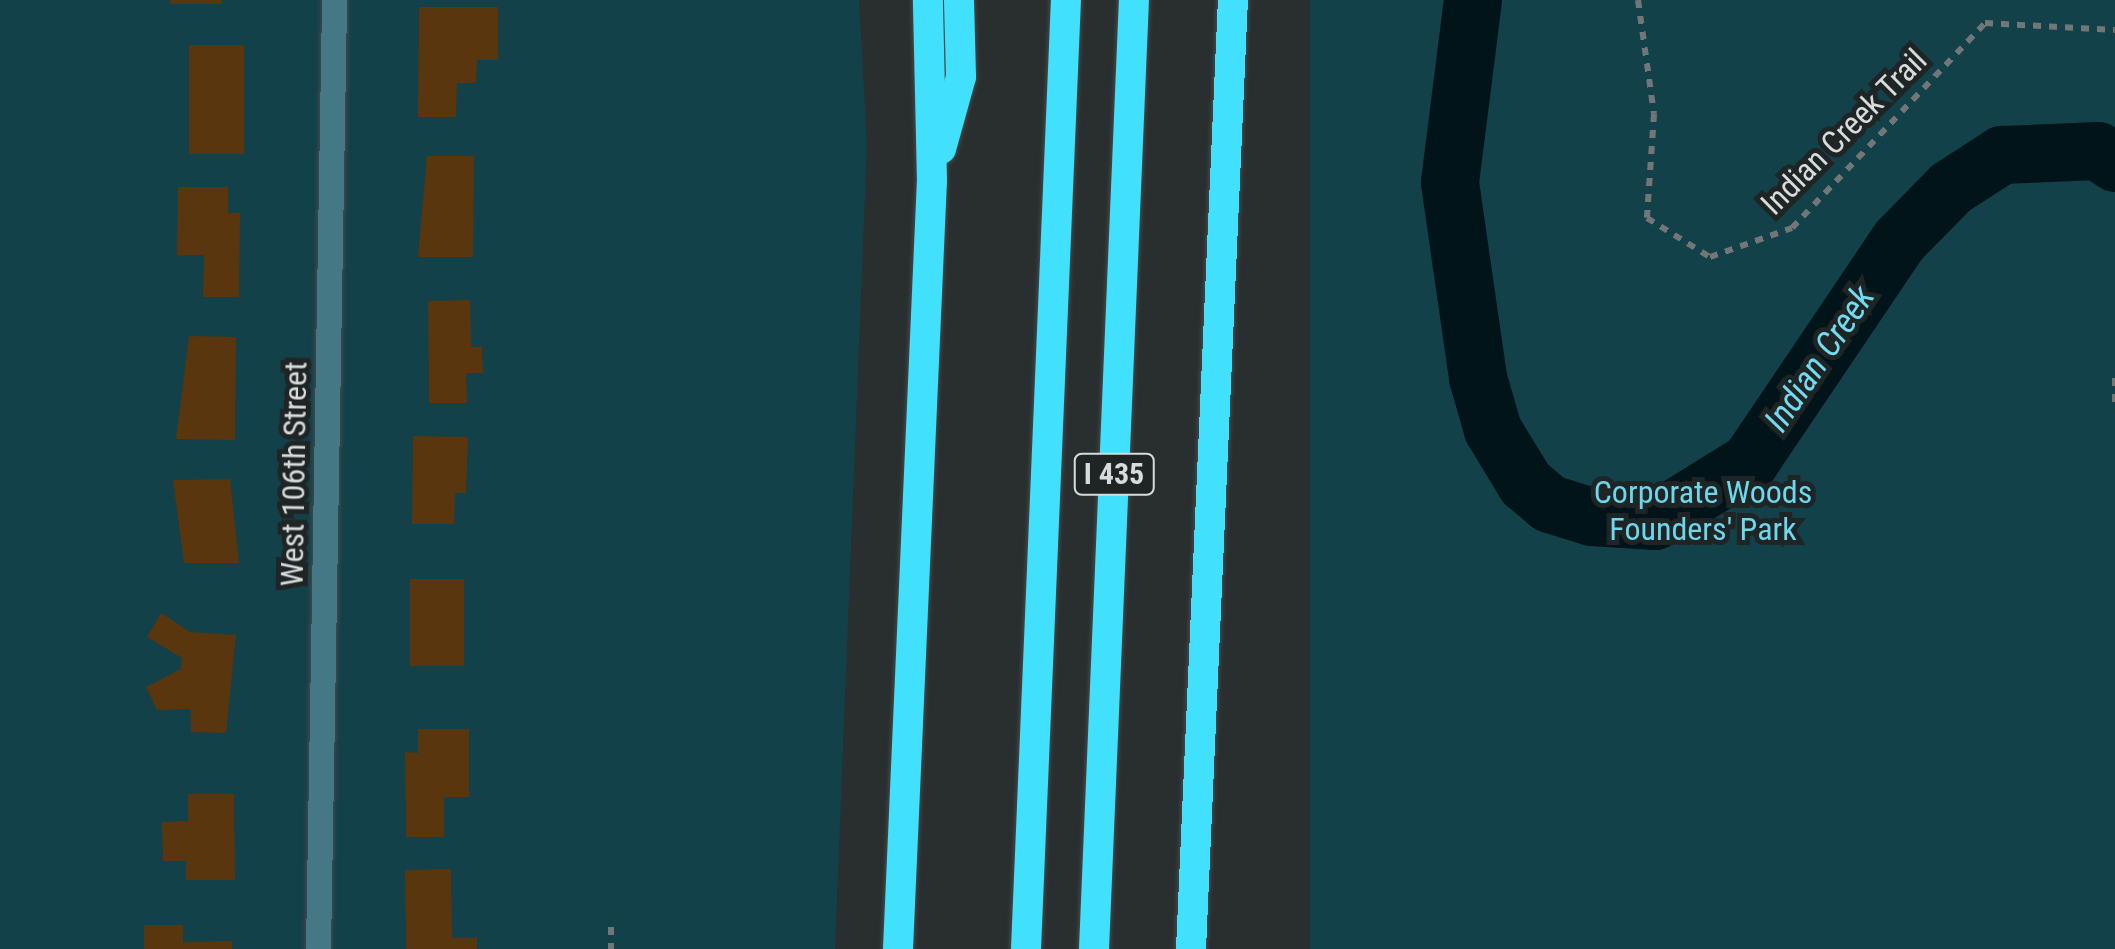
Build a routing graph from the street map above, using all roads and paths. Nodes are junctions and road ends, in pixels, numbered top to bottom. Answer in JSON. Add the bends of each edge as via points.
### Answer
{"nodes":[{"id":1,"x":334,"y":0,"type":"edge"},
{"id":2,"x":928,"y":0,"type":"edge"},
{"id":3,"x":959,"y":0,"type":"edge"},
{"id":4,"x":1134,"y":0,"type":"edge"},
{"id":5,"x":1233,"y":0,"type":"edge"},
{"id":6,"x":1638,"y":0,"type":"edge"},
{"id":7,"x":1064,"y":7,"type":"edge"},
{"id":8,"x":2115,"y":30,"type":"edge"},
{"id":9,"x":932,"y":181,"type":"junction"},
{"id":10,"x":2115,"y":378,"type":"edge"},
{"id":11,"x":2115,"y":406,"type":"edge"},
{"id":12,"x":612,"y":926,"type":"dead end"},
{"id":13,"x":318,"y":949,"type":"edge"},
{"id":14,"x":612,"y":949,"type":"edge"},
{"id":15,"x":898,"y":949,"type":"edge"},
{"id":16,"x":1026,"y":949,"type":"edge"},
{"id":17,"x":1094,"y":949,"type":"edge"},
{"id":18,"x":1192,"y":949,"type":"edge"}],
"edges":[{"from":1,"to":13,"type":"street","name":"West 106th Street"},
{"from":2,"to":9,"type":"highway"},
{"from":3,"to":9,"type":"highway","via":[[961,77]]},
{"from":4,"to":17,"type":"highway","number":"I 435"},
{"from":5,"to":18,"type":"highway"},
{"from":6,"to":8,"type":"path","name":"Indian Creek Trail","via":[[1654,114],[1647,218],[1710,257],[1792,228],[1984,23]]},
{"from":7,"to":16,"type":"highway","number":"I 435"},
{"from":9,"to":15,"type":"highway"},
{"from":10,"to":11,"type":"path"},
{"from":12,"to":14,"type":"path"}]}
